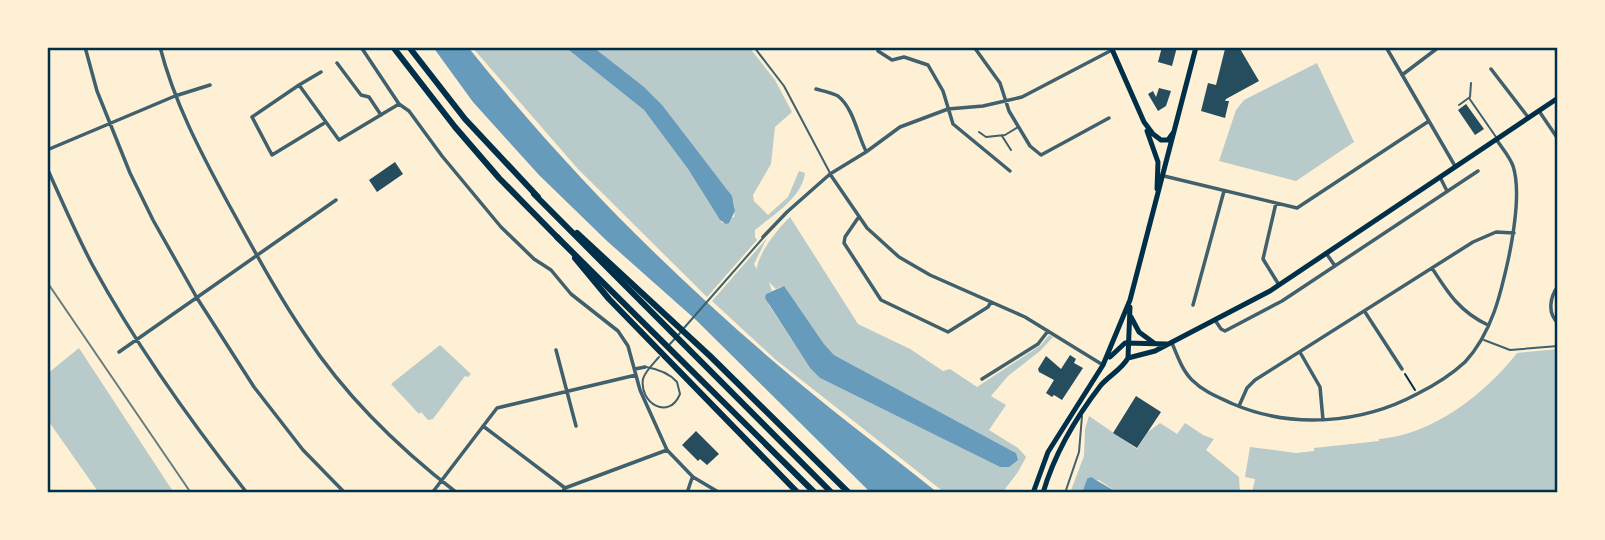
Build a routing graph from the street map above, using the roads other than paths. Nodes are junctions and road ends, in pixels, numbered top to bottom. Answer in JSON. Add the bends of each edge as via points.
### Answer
{"nodes":[{"id":1,"x":85,"y":47,"type":"edge"},
{"id":2,"x":160,"y":47,"type":"edge"},
{"id":3,"x":361,"y":47,"type":"edge"},
{"id":4,"x":393,"y":47,"type":"edge"},
{"id":5,"x":410,"y":47,"type":"edge"},
{"id":6,"x":754,"y":47,"type":"edge"},
{"id":7,"x":974,"y":47,"type":"edge"},
{"id":8,"x":1196,"y":47,"type":"edge"},
{"id":9,"x":1386,"y":47,"type":"edge"},
{"id":10,"x":1439,"y":47,"type":"edge"},
{"id":11,"x":1112,"y":49,"type":"edge"},
{"id":12,"x":878,"y":51,"type":"dead end"},
{"id":13,"x":337,"y":63,"type":"dead end"},
{"id":14,"x":1491,"y":69,"type":"dead end"},
{"id":15,"x":321,"y":72,"type":"dead end"},
{"id":16,"x":1402,"y":75,"type":"junction"},
{"id":17,"x":1505,"y":78,"type":"dead end"},
{"id":18,"x":1500,"y":82,"type":"junction"},
{"id":19,"x":1471,"y":83,"type":"dead end"},
{"id":20,"x":210,"y":85,"type":"dead end"},
{"id":21,"x":299,"y":85,"type":"junction"},
{"id":22,"x":816,"y":89,"type":"dead end"},
{"id":23,"x":175,"y":96,"type":"junction"},
{"id":24,"x":1469,"y":98,"type":"junction"},
{"id":25,"x":1558,"y":99,"type":"edge"},
{"id":26,"x":1006,"y":102,"type":"junction"},
{"id":27,"x":398,"y":104,"type":"junction"},
{"id":28,"x":1459,"y":105,"type":"dead end"},
{"id":29,"x":948,"y":109,"type":"junction"},
{"id":30,"x":1539,"y":111,"type":"junction"},
{"id":31,"x":381,"y":115,"type":"junction"},
{"id":32,"x":1109,"y":118,"type":"dead end"},
{"id":33,"x":1529,"y":118,"type":"junction"},
{"id":34,"x":1429,"y":121,"type":"junction"},
{"id":35,"x":326,"y":122,"type":"junction"},
{"id":36,"x":1144,"y":122,"type":"junction"},
{"id":37,"x":109,"y":124,"type":"junction"},
{"id":38,"x":1018,"y":126,"type":"junction"},
{"id":39,"x":1175,"y":129,"type":"junction"},
{"id":40,"x":979,"y":132,"type":"dead end"},
{"id":41,"x":1002,"y":135,"type":"junction"},
{"id":42,"x":1557,"y":137,"type":"edge"},
{"id":43,"x":1497,"y":139,"type":"junction"},
{"id":44,"x":47,"y":150,"type":"edge"},
{"id":45,"x":1011,"y":150,"type":"dead end"},
{"id":46,"x":866,"y":152,"type":"junction"},
{"id":47,"x":1455,"y":166,"type":"junction"},
{"id":48,"x":47,"y":169,"type":"edge"},
{"id":49,"x":1010,"y":171,"type":"dead end"},
{"id":50,"x":1478,"y":171,"type":"dead end"},
{"id":51,"x":830,"y":174,"type":"junction"},
{"id":52,"x":1164,"y":176,"type":"junction"},
{"id":53,"x":1440,"y":177,"type":"junction"},
{"id":54,"x":1224,"y":191,"type":"junction"},
{"id":55,"x":1447,"y":191,"type":"junction"},
{"id":56,"x":534,"y":194,"type":"junction"},
{"id":57,"x":336,"y":200,"type":"dead end"},
{"id":58,"x":1155,"y":203,"type":"junction"},
{"id":59,"x":1276,"y":203,"type":"junction"},
{"id":60,"x":858,"y":218,"type":"junction"},
{"id":61,"x":1514,"y":233,"type":"junction"},
{"id":62,"x":557,"y":237,"type":"junction"},
{"id":63,"x":764,"y":237,"type":"joint"},
{"id":64,"x":1326,"y":253,"type":"junction"},
{"id":65,"x":257,"y":256,"type":"junction"},
{"id":66,"x":1335,"y":266,"type":"junction"},
{"id":67,"x":1433,"y":268,"type":"junction"},
{"id":68,"x":1279,"y":285,"type":"junction"},
{"id":69,"x":1558,"y":286,"type":"edge"},
{"id":70,"x":197,"y":298,"type":"junction"},
{"id":71,"x":1130,"y":300,"type":"junction"},
{"id":72,"x":991,"y":302,"type":"junction"},
{"id":73,"x":1194,"y":305,"type":"dead end"},
{"id":74,"x":1365,"y":311,"type":"junction"},
{"id":75,"x":1215,"y":320,"type":"junction"},
{"id":76,"x":1558,"y":323,"type":"edge"},
{"id":77,"x":1489,"y":326,"type":"junction"},
{"id":78,"x":1048,"y":331,"type":"junction"},
{"id":79,"x":1483,"y":339,"type":"junction"},
{"id":80,"x":138,"y":340,"type":"junction"},
{"id":81,"x":1129,"y":343,"type":"junction"},
{"id":82,"x":1171,"y":343,"type":"junction"},
{"id":83,"x":1160,"y":344,"type":"junction"},
{"id":84,"x":1558,"y":346,"type":"edge"},
{"id":85,"x":556,"y":349,"type":"dead end"},
{"id":86,"x":119,"y":352,"type":"dead end"},
{"id":87,"x":1300,"y":353,"type":"junction"},
{"id":88,"x":1128,"y":358,"type":"junction"},
{"id":89,"x":645,"y":367,"type":"joint"},
{"id":90,"x":1101,"y":369,"type":"junction"},
{"id":91,"x":1402,"y":369,"type":"road end"},
{"id":92,"x":635,"y":372,"type":"junction"},
{"id":93,"x":982,"y":379,"type":"dead end"},
{"id":94,"x":567,"y":390,"type":"junction"},
{"id":95,"x":1238,"y":406,"type":"junction"},
{"id":96,"x":1084,"y":412,"type":"junction"},
{"id":97,"x":1323,"y":420,"type":"junction"},
{"id":98,"x":483,"y":426,"type":"junction"},
{"id":99,"x":576,"y":426,"type":"dead end"},
{"id":100,"x":667,"y":450,"type":"junction"},
{"id":101,"x":693,"y":477,"type":"junction"},
{"id":102,"x":441,"y":481,"type":"junction"},
{"id":103,"x":564,"y":491,"type":"edge"},
{"id":104,"x":247,"y":493,"type":"edge"},
{"id":105,"x":345,"y":493,"type":"edge"},
{"id":106,"x":432,"y":493,"type":"edge"},
{"id":107,"x":457,"y":493,"type":"edge"},
{"id":108,"x":687,"y":493,"type":"edge"},
{"id":109,"x":720,"y":493,"type":"edge"},
{"id":110,"x":798,"y":493,"type":"edge"},
{"id":111,"x":815,"y":493,"type":"edge"},
{"id":112,"x":832,"y":493,"type":"edge"},
{"id":113,"x":849,"y":493,"type":"edge"},
{"id":114,"x":1033,"y":493,"type":"edge"},
{"id":115,"x":1043,"y":493,"type":"edge"},
{"id":116,"x":1065,"y":493,"type":"edge"}],
"edges":[{"from":1,"to":37,"type":"street"},
{"from":2,"to":23,"type":"street"},
{"from":3,"to":27,"type":"street"},
{"from":4,"to":62,"type":"highway","via":[[499,178]]},
{"from":5,"to":56,"type":"highway","via":[[465,119]]},
{"from":6,"to":51,"type":"lane","via":[[784,86]]},
{"from":7,"to":26,"type":"street","via":[[1000,83]]},
{"from":8,"to":39,"type":"main road"},
{"from":9,"to":16,"type":"street"},
{"from":10,"to":16,"type":"street"},
{"from":11,"to":26,"type":"street","via":[[1038,91]]},
{"from":11,"to":36,"type":"main road"},
{"from":12,"to":29,"type":"street","via":[[892,60],[904,57],[928,65]]},
{"from":13,"to":31,"type":"street"},
{"from":14,"to":18,"type":"street"},
{"from":15,"to":21,"type":"street"},
{"from":16,"to":34,"type":"street"},
{"from":17,"to":18,"type":"street"},
{"from":18,"to":33,"type":"street"},
{"from":19,"to":24,"type":"lane"},
{"from":20,"to":23,"type":"street"},
{"from":21,"to":35,"type":"street"},
{"from":21,"to":35,"type":"street","via":[[252,117],[272,155]]},
{"from":22,"to":46,"type":"street","via":[[838,96],[853,116]]},
{"from":23,"to":37,"type":"street"},
{"from":23,"to":65,"type":"street"},
{"from":24,"to":28,"type":"lane"},
{"from":24,"to":43,"type":"lane"},
{"from":25,"to":30,"type":"main road"},
{"from":26,"to":29,"type":"street"},
{"from":26,"to":38,"type":"street"},
{"from":27,"to":31,"type":"street"},
{"from":27,"to":92,"type":"street","via":[[409,111],[508,234],[618,331],[628,345]]},
{"from":29,"to":46,"type":"street","via":[[900,127]]},
{"from":29,"to":49,"type":"street","via":[[953,124]]},
{"from":30,"to":33,"type":"main road"},
{"from":30,"to":42,"type":"street"},
{"from":31,"to":35,"type":"street","via":[[339,141]]},
{"from":32,"to":38,"type":"street","via":[[1041,155]]},
{"from":33,"to":43,"type":"main road"},
{"from":34,"to":47,"type":"street"},
{"from":34,"to":59,"type":"street","via":[[1301,207]]},
{"from":36,"to":39,"type":"main road","via":[[1161,140],[1168,139]]},
{"from":36,"to":58,"type":"main road","via":[[1158,162]]},
{"from":37,"to":44,"type":"street"},
{"from":37,"to":70,"type":"street","via":[[153,220]]},
{"from":38,"to":41,"type":"lane"},
{"from":39,"to":52,"type":"main road"},
{"from":40,"to":41,"type":"lane","via":[[986,137]]},
{"from":41,"to":45,"type":"lane"},
{"from":43,"to":47,"type":"main road"},
{"from":43,"to":61,"type":"street","via":[[1515,174]]},
{"from":46,"to":51,"type":"street"},
{"from":47,"to":53,"type":"main road"},
{"from":48,"to":80,"type":"street","via":[[93,266]]},
{"from":50,"to":55,"type":"street"},
{"from":51,"to":60,"type":"street"},
{"from":51,"to":63,"type":"street"},
{"from":52,"to":54,"type":"street"},
{"from":52,"to":58,"type":"main road"},
{"from":53,"to":55,"type":"street"},
{"from":53,"to":64,"type":"main road"},
{"from":54,"to":59,"type":"street"},
{"from":54,"to":73,"type":"street"},
{"from":55,"to":66,"type":"street"},
{"from":56,"to":112,"type":"highway"},
{"from":56,"to":113,"type":"highway","via":[[710,356]]},
{"from":57,"to":65,"type":"street"},
{"from":58,"to":71,"type":"main road"},
{"from":59,"to":68,"type":"street","via":[[1264,259]]},
{"from":60,"to":72,"type":"street","via":[[909,264]]},
{"from":60,"to":72,"type":"street","via":[[844,243],[881,300],[948,332]]},
{"from":61,"to":67,"type":"street","via":[[1486,235]]},
{"from":61,"to":77,"type":"street"},
{"from":62,"to":110,"type":"highway","via":[[609,299]]},
{"from":62,"to":111,"type":"highway"},
{"from":63,"to":89,"type":"lane","via":[[713,294],[645,373],[648,400],[656,407],[674,404],[679,386],[668,375]]},
{"from":64,"to":66,"type":"street"},
{"from":64,"to":68,"type":"main road"},
{"from":65,"to":70,"type":"street"},
{"from":65,"to":102,"type":"street","via":[[306,337],[345,387],[398,444]]},
{"from":66,"to":75,"type":"street","via":[[1226,330]]},
{"from":67,"to":74,"type":"street"},
{"from":67,"to":77,"type":"street","via":[[1457,306]]},
{"from":68,"to":75,"type":"main road"},
{"from":69,"to":76,"type":"street","via":[[1550,310]]},
{"from":70,"to":80,"type":"street"},
{"from":70,"to":105,"type":"street","via":[[254,387],[303,450]]},
{"from":71,"to":81,"type":"main road"},
{"from":71,"to":83,"type":"main road","via":[[1136,329]]},
{"from":71,"to":90,"type":"main road"},
{"from":72,"to":78,"type":"street"},
{"from":74,"to":87,"type":"street"},
{"from":74,"to":91,"type":"street"},
{"from":75,"to":82,"type":"main road"},
{"from":77,"to":79,"type":"street"},
{"from":78,"to":90,"type":"street"},
{"from":78,"to":93,"type":"street","via":[[1038,344]]},
{"from":79,"to":84,"type":"lane","via":[[1510,350]]},
{"from":79,"to":97,"type":"street","via":[[1455,371],[1418,394],[1377,412]]},
{"from":80,"to":86,"type":"street"},
{"from":80,"to":104,"type":"street"},
{"from":81,"to":83,"type":"main road"},
{"from":81,"to":88,"type":"main road"},
{"from":81,"to":90,"type":"main road","via":[[1117,349]]},
{"from":82,"to":83,"type":"main road"},
{"from":82,"to":88,"type":"main road"},
{"from":82,"to":95,"type":"street","via":[[1193,381]]},
{"from":85,"to":94,"type":"street"},
{"from":87,"to":95,"type":"street","via":[[1255,380]]},
{"from":87,"to":97,"type":"street","via":[[1320,387]]},
{"from":88,"to":96,"type":"main road","via":[[1102,384]]},
{"from":89,"to":92,"type":"street"},
{"from":90,"to":114,"type":"main road","via":[[1048,452]]},
{"from":92,"to":94,"type":"street"},
{"from":92,"to":100,"type":"street"},
{"from":94,"to":98,"type":"street","via":[[497,408]]},
{"from":94,"to":99,"type":"street"},
{"from":95,"to":97,"type":"street","via":[[1282,417]]},
{"from":96,"to":115,"type":"main road","via":[[1057,457]]},
{"from":96,"to":116,"type":"lane","via":[[1079,452]]},
{"from":98,"to":102,"type":"street"},
{"from":98,"to":103,"type":"street"},
{"from":100,"to":101,"type":"street"},
{"from":100,"to":103,"type":"street"},
{"from":101,"to":108,"type":"street"},
{"from":101,"to":109,"type":"street"},
{"from":102,"to":106,"type":"street"},
{"from":102,"to":107,"type":"street"}]}
